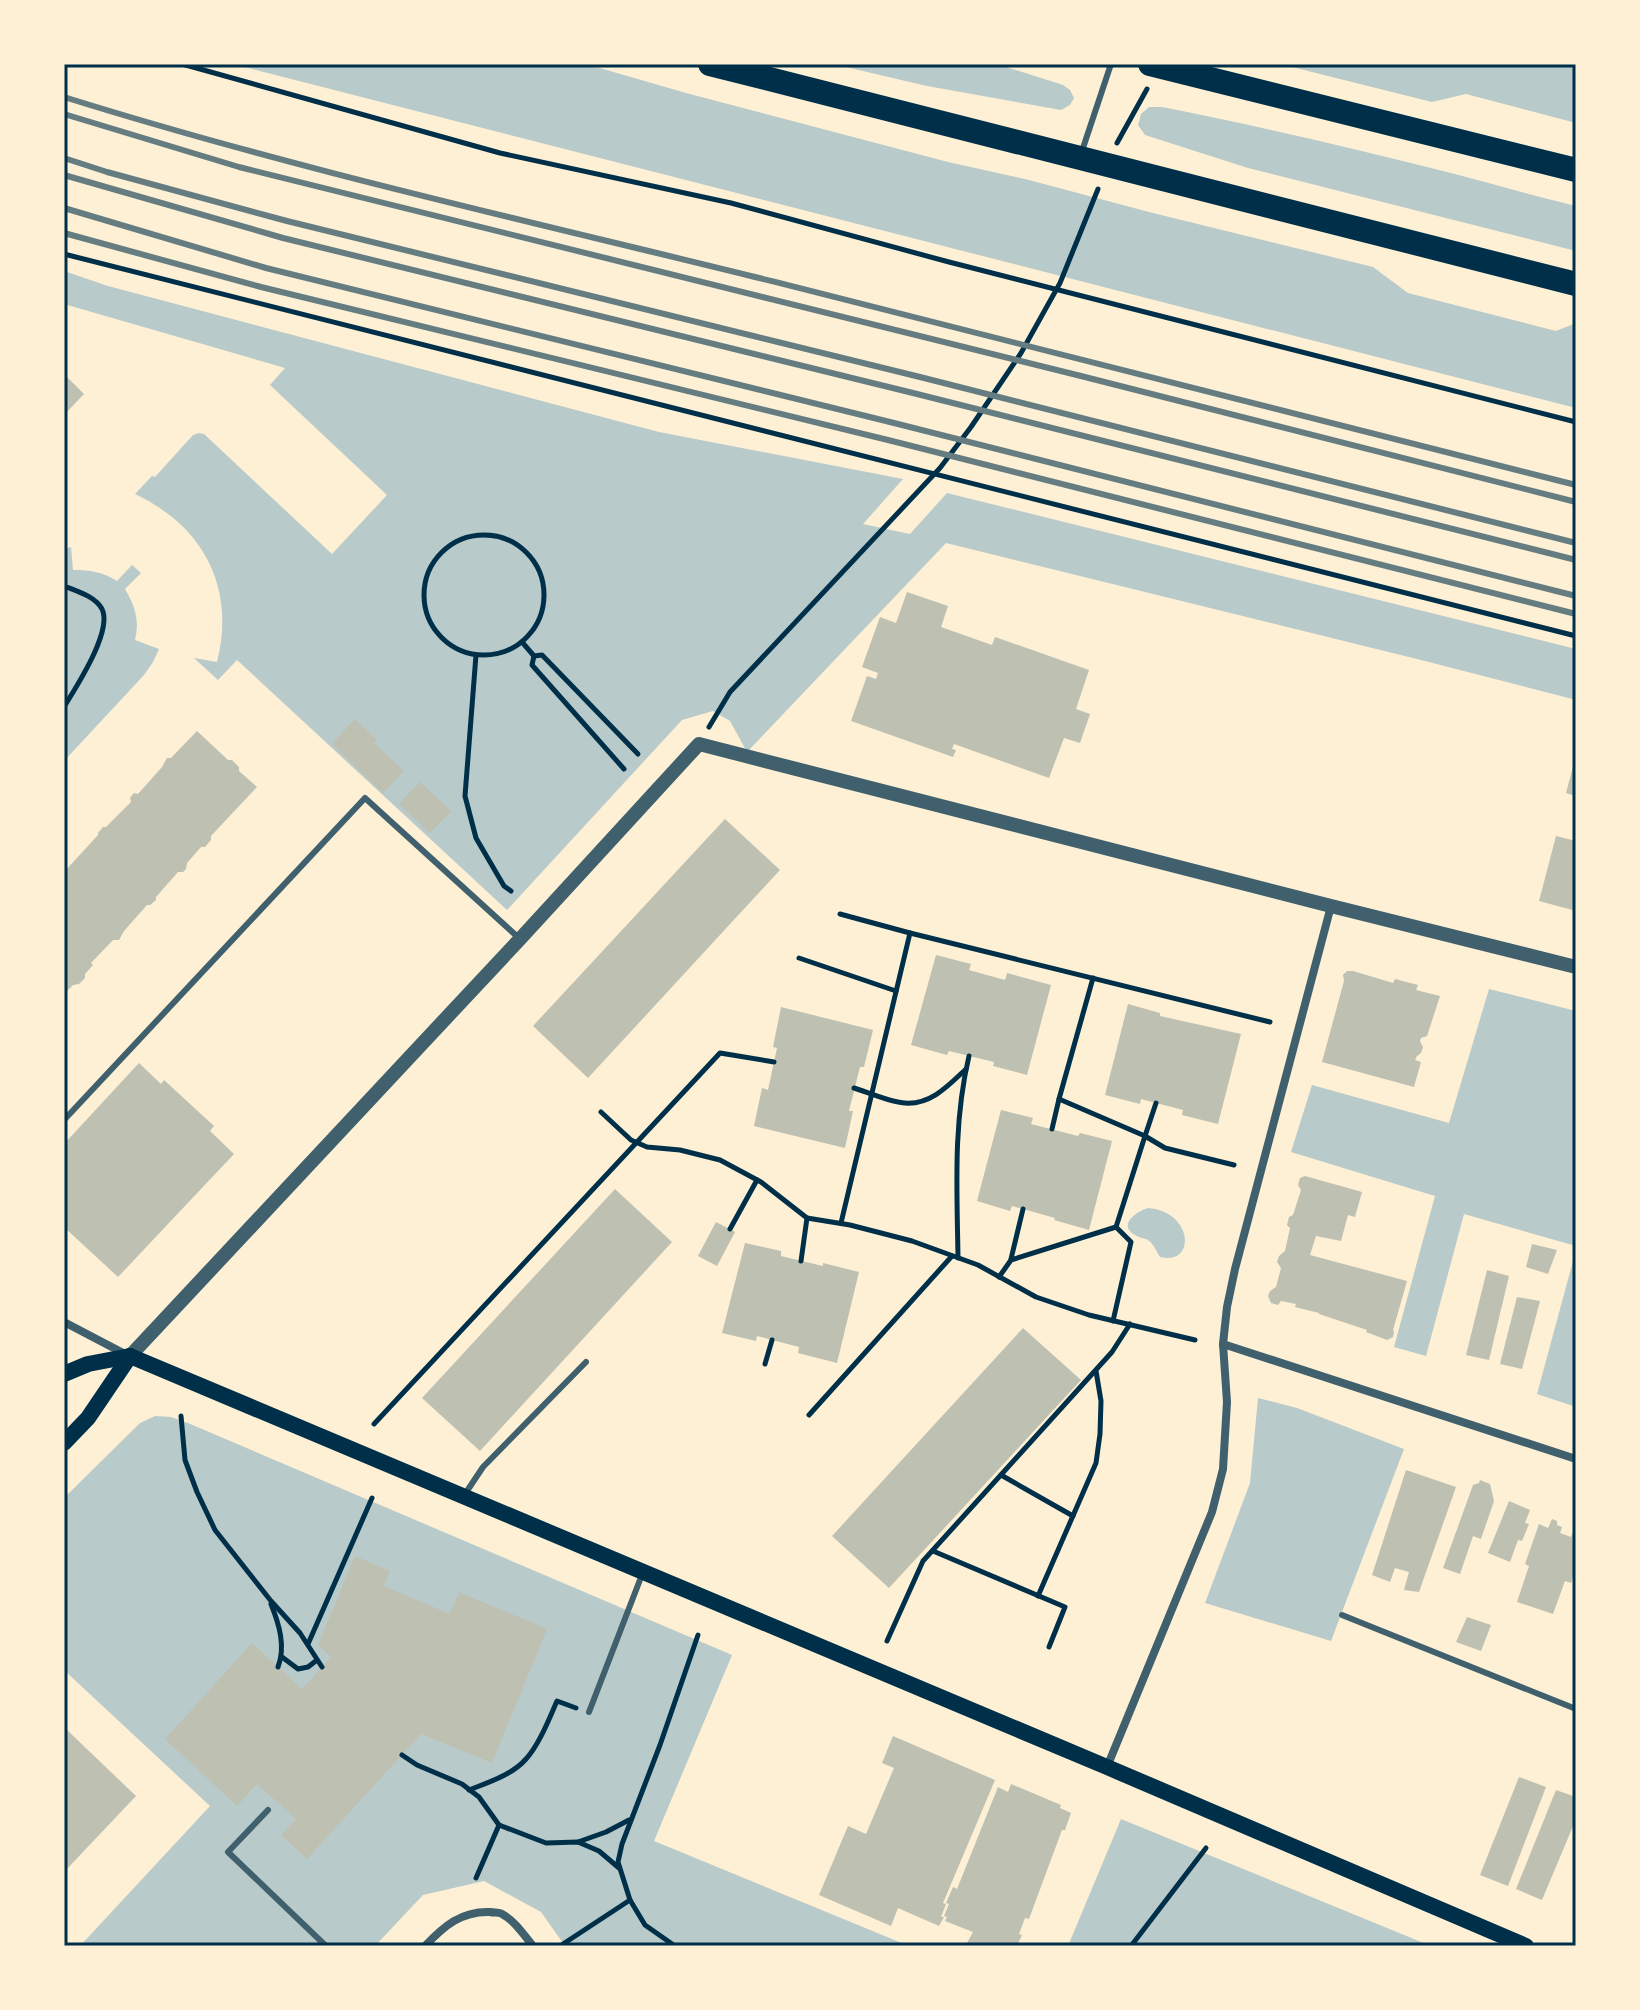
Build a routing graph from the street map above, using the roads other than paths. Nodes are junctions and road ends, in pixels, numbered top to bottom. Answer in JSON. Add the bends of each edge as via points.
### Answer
{"nodes":[{"id":1,"x":710,"y":64,"type":"edge"},
{"id":2,"x":1111,"y":64,"type":"edge"},
{"id":3,"x":1149,"y":75,"type":"edge"},
{"id":4,"x":1080,"y":157,"type":"junction"},
{"id":5,"x":1576,"y":170,"type":"edge"},
{"id":6,"x":1576,"y":284,"type":"edge"},
{"id":7,"x":1331,"y":906,"type":"junction"},
{"id":8,"x":520,"y":939,"type":"junction"},
{"id":9,"x":1576,"y":967,"type":"edge"},
{"id":10,"x":64,"y":1120,"type":"edge"},
{"id":11,"x":64,"y":1322,"type":"edge"},
{"id":12,"x":1223,"y":1344,"type":"junction"},
{"id":13,"x":130,"y":1356,"type":"junction"},
{"id":14,"x":586,"y":1362,"type":"dead end"},
{"id":15,"x":64,"y":1374,"type":"edge"},
{"id":16,"x":64,"y":1443,"type":"edge"},
{"id":17,"x":1576,"y":1459,"type":"edge"},
{"id":18,"x":463,"y":1497,"type":"junction"},
{"id":19,"x":643,"y":1572,"type":"junction"},
{"id":20,"x":1342,"y":1615,"type":"dead end"},
{"id":21,"x":1576,"y":1709,"type":"edge"},
{"id":22,"x":589,"y":1712,"type":"road end"},
{"id":23,"x":1107,"y":1767,"type":"junction"},
{"id":24,"x":268,"y":1810,"type":"dead end"},
{"id":25,"x":326,"y":1946,"type":"edge"},
{"id":26,"x":425,"y":1946,"type":"edge"},
{"id":27,"x":533,"y":1946,"type":"edge"},
{"id":28,"x":1526,"y":1946,"type":"edge"}],
"edges":[{"from":1,"to":4,"type":"highway"},
{"from":2,"to":4,"type":"lane"},
{"from":3,"to":5,"type":"highway"},
{"from":4,"to":6,"type":"highway"},
{"from":7,"to":8,"type":"street","via":[[699,744]]},
{"from":7,"to":9,"type":"street"},
{"from":7,"to":12,"type":"street","via":[[1235,1269]]},
{"from":8,"to":10,"type":"lane","via":[[365,798]]},
{"from":8,"to":13,"type":"street"},
{"from":11,"to":13,"type":"street"},
{"from":12,"to":17,"type":"street"},
{"from":12,"to":23,"type":"street","via":[[1223,1469],[1212,1512]]},
{"from":13,"to":15,"type":"main road"},
{"from":13,"to":16,"type":"main road","via":[[88,1418]]},
{"from":13,"to":18,"type":"main road"},
{"from":14,"to":18,"type":"lane","via":[[483,1467]]},
{"from":18,"to":19,"type":"main road"},
{"from":19,"to":22,"type":"lane"},
{"from":19,"to":23,"type":"main road"},
{"from":20,"to":21,"type":"lane"},
{"from":23,"to":28,"type":"main road"},
{"from":24,"to":25,"type":"lane","via":[[228,1852]]},
{"from":26,"to":27,"type":"street","via":[[460,1916],[478,1912],[501,1913]]}]}
